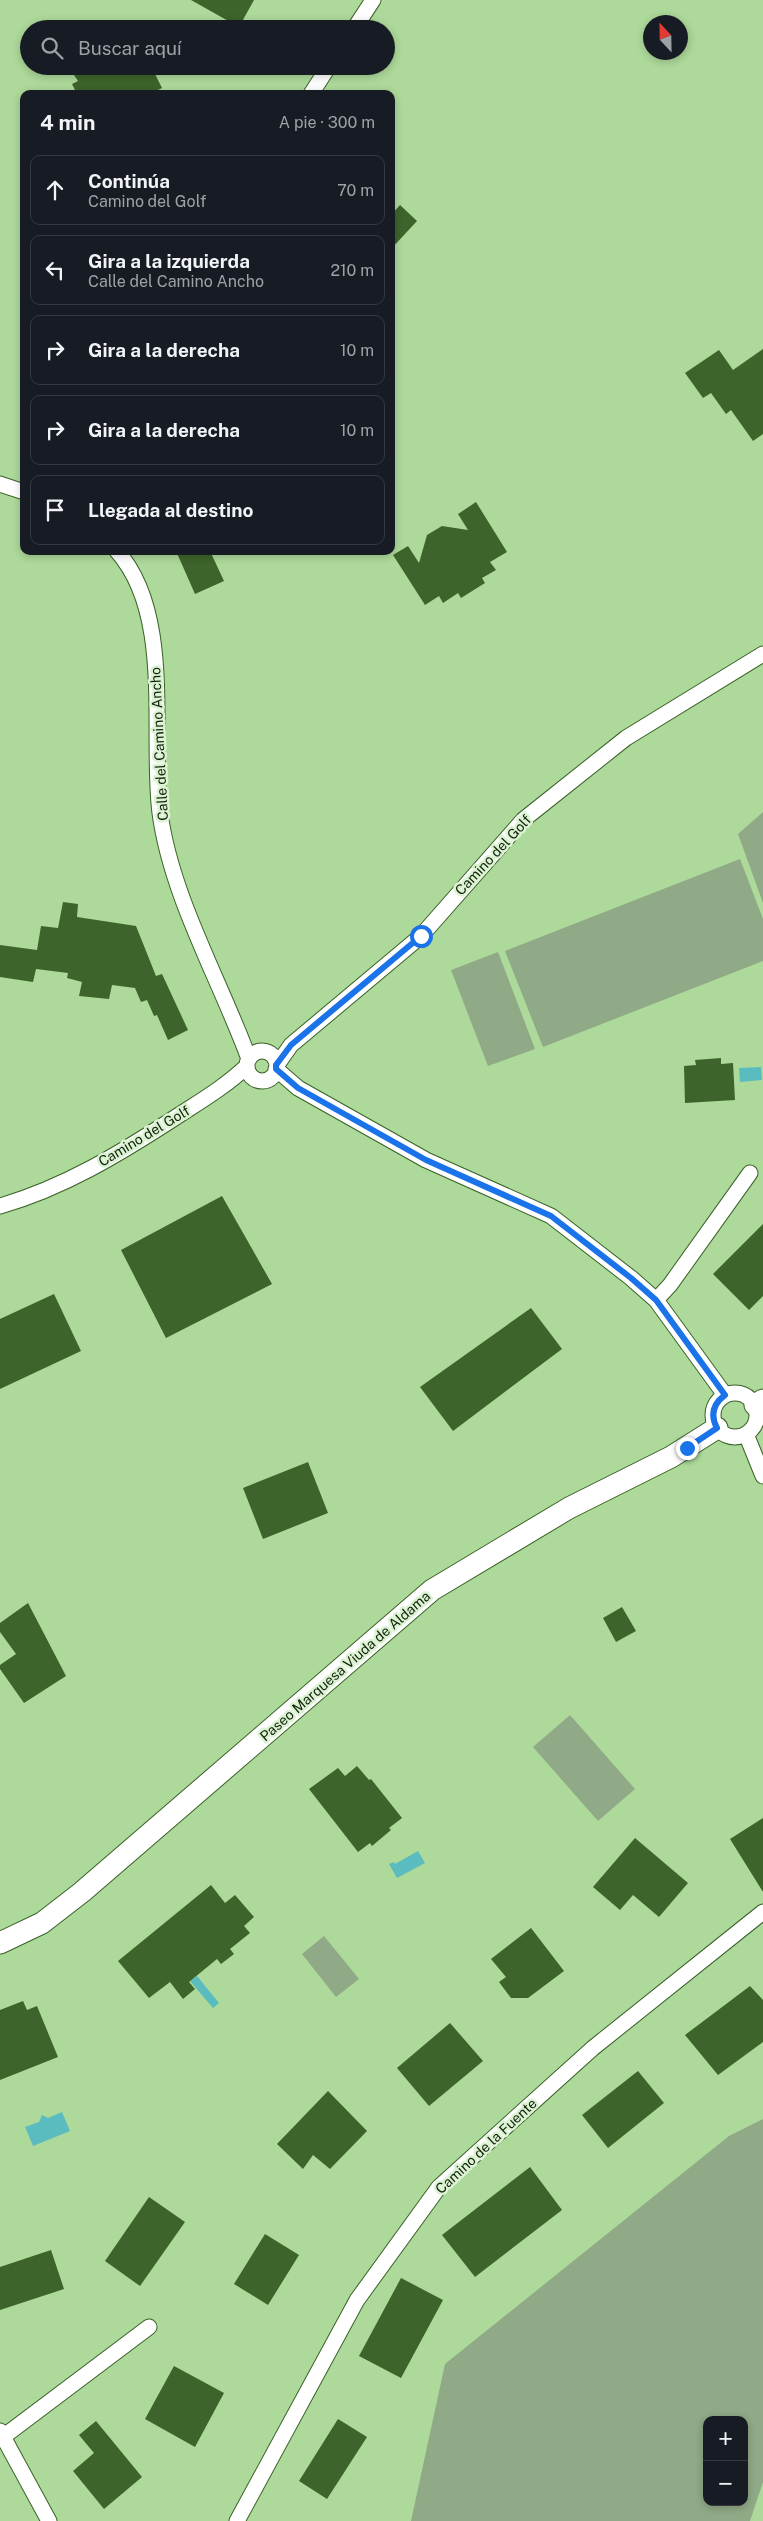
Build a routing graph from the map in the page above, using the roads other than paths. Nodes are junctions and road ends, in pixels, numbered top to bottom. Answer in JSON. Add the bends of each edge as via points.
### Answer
{"nodes":[{"id":1,"x":373,"y":0,"type":"edge"},
{"id":2,"x":360,"y":20,"type":"edge"},
{"id":3,"x":323,"y":75,"type":"edge"},
{"id":4,"x":314,"y":90,"type":"edge"},
{"id":5,"x":0,"y":484,"type":"edge"},
{"id":6,"x":20,"y":491,"type":"edge"},
{"id":7,"x":119,"y":555,"type":"edge"},
{"id":8,"x":763,"y":654,"type":"edge"},
{"id":9,"x":262,"y":1065,"type":"junction"},
{"id":10,"x":750,"y":1173,"type":"dead end"},
{"id":11,"x":0,"y":1206,"type":"edge"},
{"id":12,"x":656,"y":1300,"type":"junction"},
{"id":13,"x":725,"y":1395,"type":"junction"},
{"id":14,"x":759,"y":1403,"type":"edge"},
{"id":15,"x":717,"y":1428,"type":"junction"},
{"id":16,"x":746,"y":1434,"type":"junction"},
{"id":17,"x":763,"y":1476,"type":"edge"},
{"id":18,"x":763,"y":1912,"type":"edge"},
{"id":19,"x":0,"y":1943,"type":"edge"},
{"id":20,"x":149,"y":2327,"type":"dead end"},
{"id":21,"x":1,"y":2434,"type":"edge"},
{"id":22,"x":49,"y":2521,"type":"edge"},
{"id":23,"x":238,"y":2521,"type":"edge"}],
"edges":[{"from":1,"to":2,"type":"street"},
{"from":3,"to":4,"type":"street"},
{"from":5,"to":6,"type":"street"},
{"from":7,"to":9,"type":"street","name":"Calle del Camino Ancho","via":[[132,576],[149,622],[155,662],[160,813],[174,878],[235,1021]]},
{"from":8,"to":9,"type":"street","name":"Camino del Golf","via":[[626,738],[523,820],[421,936],[291,1045]]},
{"from":9,"to":11,"type":"street","name":"Camino del Golf","via":[[110,1160]]},
{"from":9,"to":12,"type":"street","via":[[426,1160],[551,1216]]},
{"from":10,"to":12,"type":"street"},
{"from":12,"to":13,"type":"street"},
{"from":13,"to":14,"type":"street","via":[[742,1394]]},
{"from":13,"to":15,"type":"street","via":[[713,1414]]},
{"from":14,"to":16,"type":"street","via":[[755,1424]]},
{"from":15,"to":16,"type":"street","via":[[730,1436]]},
{"from":15,"to":19,"type":"street","name":"Paseo Marquesa Viuda de Aldama","via":[[670,1457],[569,1508],[432,1590],[82,1892],[42,1923]]},
{"from":16,"to":17,"type":"street"},
{"from":18,"to":23,"type":"street","name":"Camino de la Fuente","via":[[593,2048],[439,2187],[357,2300]]},
{"from":20,"to":21,"type":"street"},
{"from":21,"to":22,"type":"street"}]}
